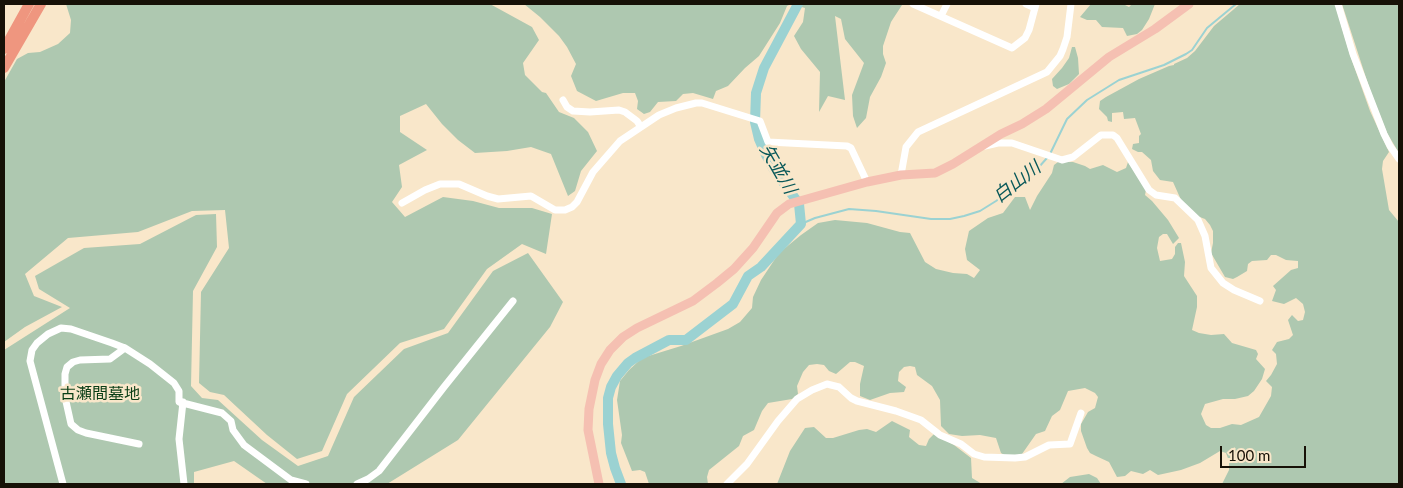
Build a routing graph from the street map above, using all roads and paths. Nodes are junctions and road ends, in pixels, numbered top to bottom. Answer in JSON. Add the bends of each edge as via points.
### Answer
{"nodes":[{"id":1,"x":30,"y":4,"type":"edge"},
{"id":2,"x":41,"y":4,"type":"edge"},
{"id":3,"x":913,"y":4,"type":"edge"},
{"id":4,"x":947,"y":4,"type":"edge"},
{"id":5,"x":1026,"y":4,"type":"edge"},
{"id":6,"x":1071,"y":4,"type":"edge"},
{"id":7,"x":1189,"y":4,"type":"edge"},
{"id":8,"x":1338,"y":4,"type":"edge"},
{"id":9,"x":1035,"y":6,"type":"edge"},
{"id":10,"x":941,"y":16,"type":"junction"},
{"id":11,"x":4,"y":49,"type":"edge"},
{"id":12,"x":4,"y":68,"type":"edge"},
{"id":13,"x":563,"y":100,"type":"dead end"},
{"id":14,"x":641,"y":127,"type":"junction"},
{"id":15,"x":978,"y":150,"type":"junction"},
{"id":16,"x":1399,"y":159,"type":"edge"},
{"id":17,"x":901,"y":175,"type":"junction"},
{"id":18,"x":867,"y":182,"type":"junction"},
{"id":19,"x":402,"y":203,"type":"dead end"},
{"id":20,"x":513,"y":300,"type":"dead end"},
{"id":21,"x":1260,"y":301,"type":"dead end"},
{"id":22,"x":126,"y":348,"type":"junction"},
{"id":23,"x":182,"y":402,"type":"junction"},
{"id":24,"x":1081,"y":413,"type":"dead end"},
{"id":25,"x":140,"y":444,"type":"dead end"},
{"id":26,"x":63,"y":484,"type":"edge"},
{"id":27,"x":184,"y":484,"type":"edge"},
{"id":28,"x":306,"y":484,"type":"edge"},
{"id":29,"x":356,"y":484,"type":"edge"},
{"id":30,"x":598,"y":484,"type":"edge"},
{"id":31,"x":727,"y":484,"type":"edge"}],
"edges":[{"from":1,"to":11,"type":"highway"},
{"from":2,"to":12,"type":"highway"},
{"from":3,"to":10,"type":"street"},
{"from":4,"to":10,"type":"street"},
{"from":5,"to":9,"type":"street"},
{"from":6,"to":17,"type":"street","via":[[1064,49],[1047,72],[918,132],[906,147]]},
{"from":7,"to":15,"type":"main road","via":[[1156,30],[1109,57],[1046,109]]},
{"from":8,"to":16,"type":"street","via":[[1353,54],[1384,134]]},
{"from":9,"to":10,"type":"street","via":[[1025,38],[1012,48]]},
{"from":13,"to":14,"type":"street","via":[[573,111],[625,112]]},
{"from":14,"to":18,"type":"street","via":[[658,115],[702,103],[760,121],[768,142],[847,146],[851,148]]},
{"from":14,"to":19,"type":"street","via":[[620,141],[593,172],[578,202],[565,210],[556,210],[531,196],[498,199],[459,184],[440,184]]},
{"from":15,"to":17,"type":"main road","via":[[935,173]]},
{"from":15,"to":21,"type":"street","via":[[998,143],[1012,143],[1058,160],[1068,160],[1101,135],[1113,135],[1149,190],[1156,195],[1175,198],[1198,220],[1205,236],[1211,268],[1223,283]]},
{"from":17,"to":18,"type":"main road"},
{"from":18,"to":30,"type":"main road","via":[[789,204],[777,213],[734,269],[693,301],[630,332],[616,343],[595,380],[588,422]]},
{"from":20,"to":29,"type":"street","via":[[379,471]]},
{"from":22,"to":23,"type":"street","via":[[174,383],[179,391],[179,402]]},
{"from":22,"to":25,"type":"street","via":[[110,359],[73,362],[65,374],[65,397],[71,424],[78,430]]},
{"from":22,"to":26,"type":"street","via":[[62,328],[40,339],[32,350],[31,366]]},
{"from":23,"to":27,"type":"street","via":[[179,439]]},
{"from":23,"to":28,"type":"street","via":[[222,413],[231,421],[233,430],[244,445],[286,477]]},
{"from":24,"to":31,"type":"street","via":[[1070,444],[1049,445],[1015,458],[984,457],[921,420],[857,401],[839,387],[827,384],[797,399],[747,464]]}]}
